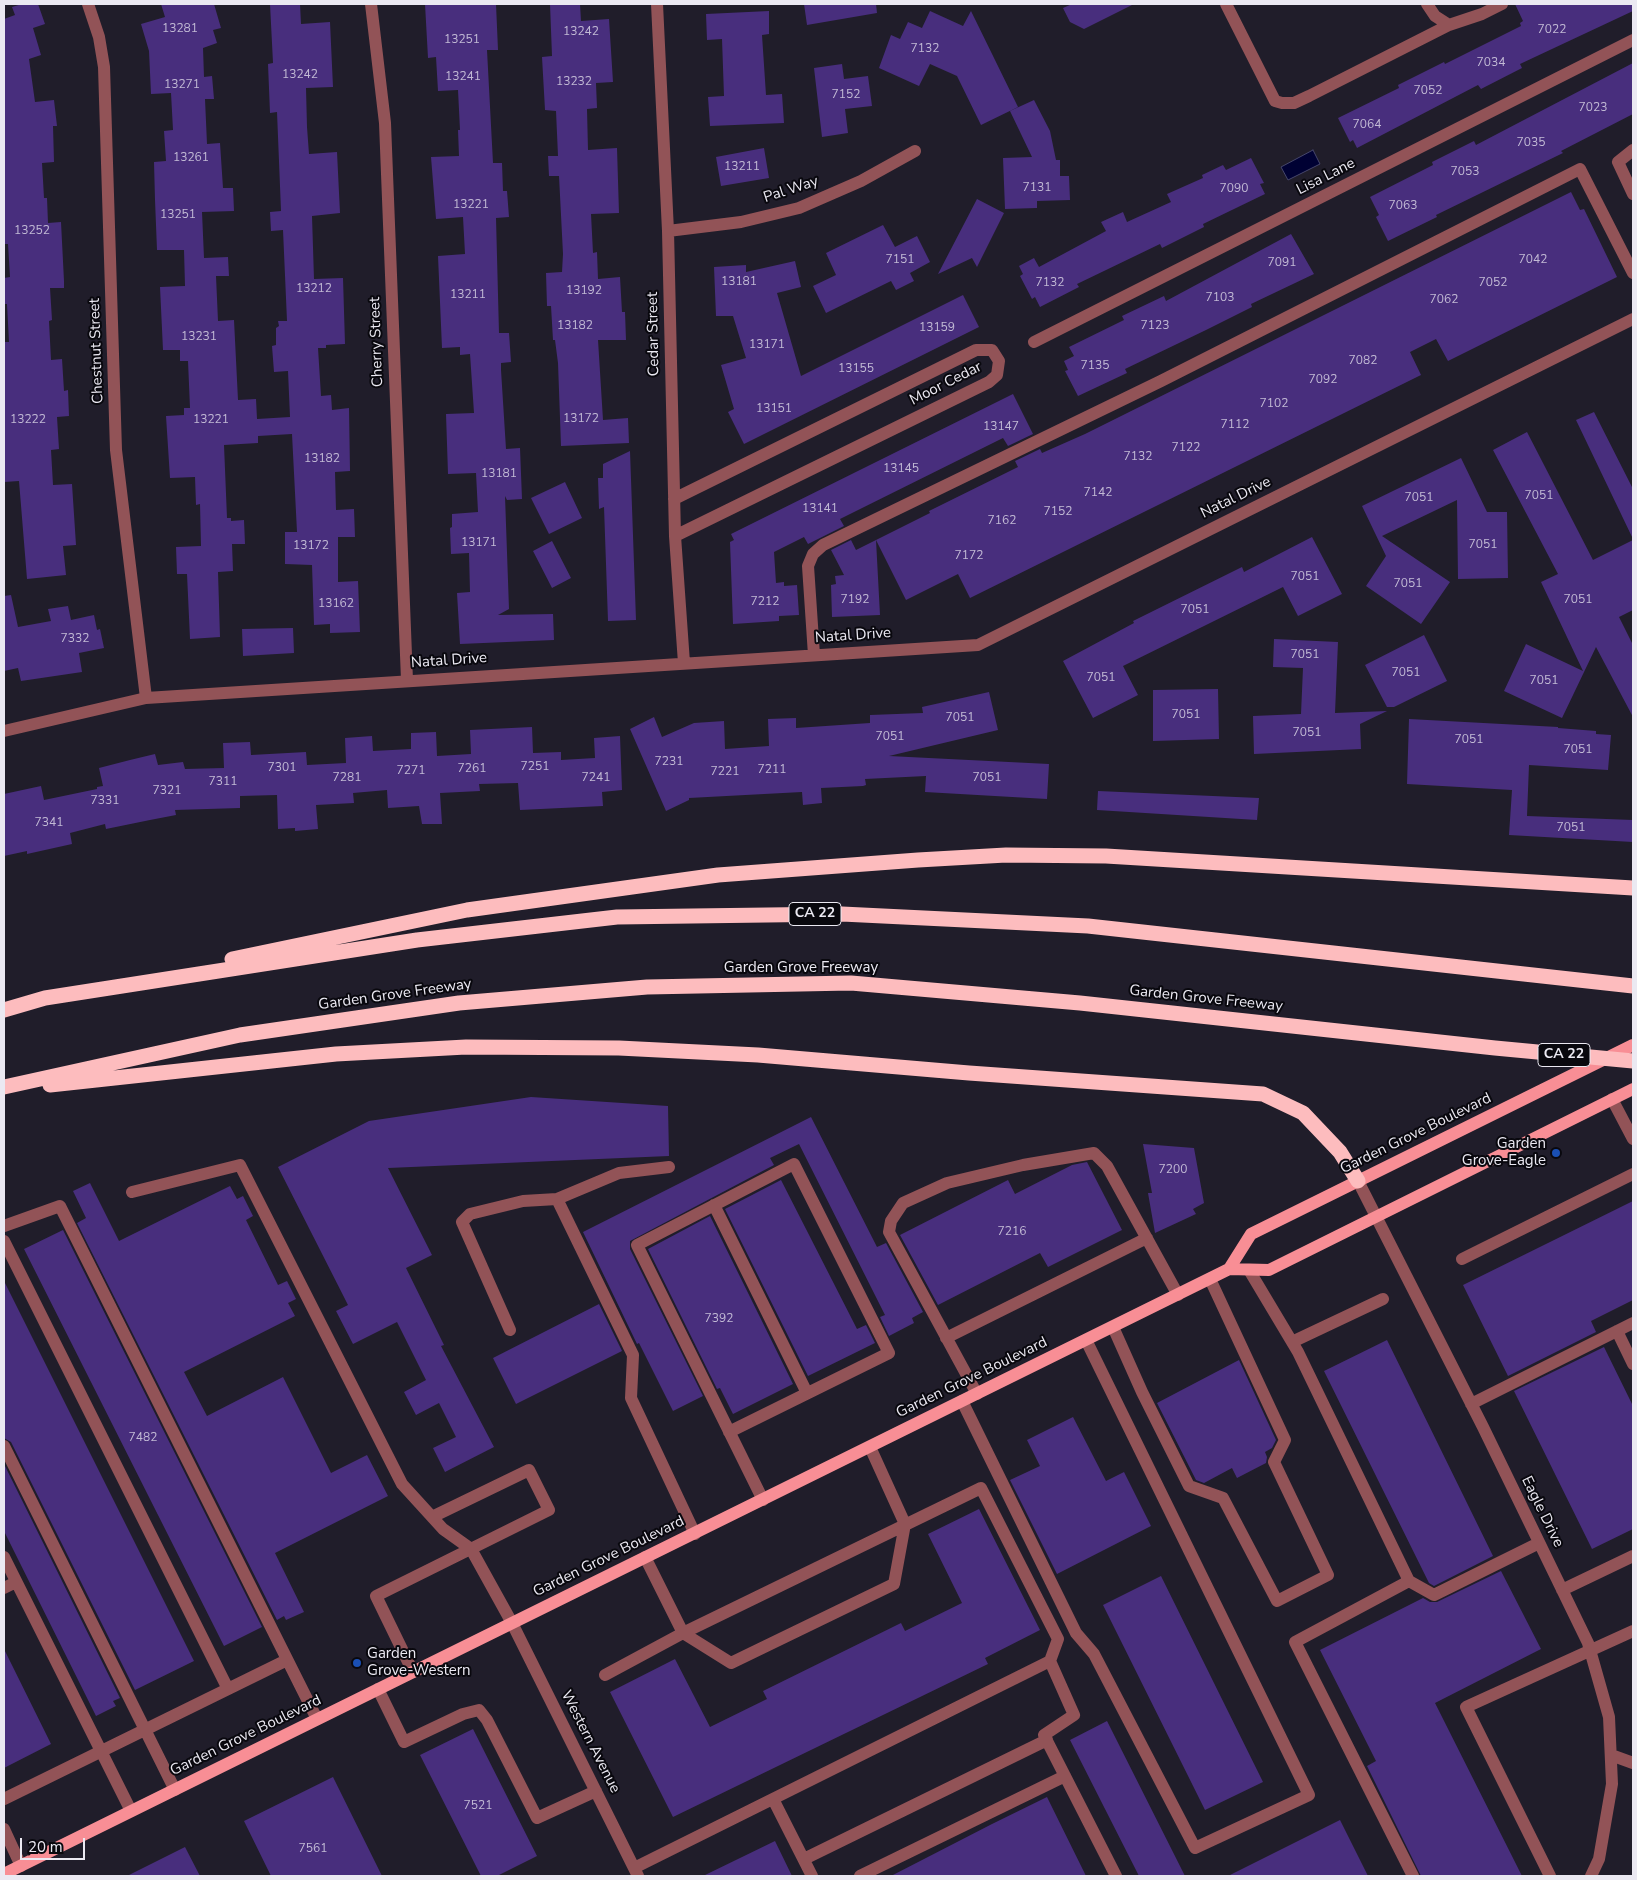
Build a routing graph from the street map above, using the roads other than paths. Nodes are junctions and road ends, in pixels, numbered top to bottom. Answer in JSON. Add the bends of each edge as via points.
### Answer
{"nodes":[{"id":1,"x":88,"y":4,"type":"edge"},
{"id":2,"x":371,"y":4,"type":"edge"},
{"id":3,"x":657,"y":4,"type":"edge"},
{"id":4,"x":1226,"y":4,"type":"edge"},
{"id":5,"x":1427,"y":4,"type":"edge"},
{"id":6,"x":1502,"y":4,"type":"edge"},
{"id":7,"x":1449,"y":25,"type":"junction"},
{"id":8,"x":1633,"y":40,"type":"edge"},
{"id":9,"x":1633,"y":150,"type":"edge"},
{"id":10,"x":915,"y":151,"type":"dead end"},
{"id":11,"x":1633,"y":194,"type":"edge"},
{"id":12,"x":668,"y":230,"type":"junction"},
{"id":13,"x":1633,"y":273,"type":"edge"},
{"id":14,"x":1633,"y":319,"type":"edge"},
{"id":15,"x":1034,"y":342,"type":"dead end"},
{"id":16,"x":674,"y":499,"type":"junction"},
{"id":17,"x":675,"y":536,"type":"junction"},
{"id":18,"x":814,"y":655,"type":"junction"},
{"id":19,"x":684,"y":663,"type":"junction"},
{"id":20,"x":407,"y":680,"type":"junction"},
{"id":21,"x":146,"y":698,"type":"junction"},
{"id":22,"x":4,"y":731,"type":"edge"},
{"id":23,"x":1633,"y":888,"type":"edge"},
{"id":24,"x":1633,"y":986,"type":"edge"},
{"id":25,"x":45,"y":998,"type":"junction"},
{"id":26,"x":4,"y":1010,"type":"edge"},
{"id":27,"x":1633,"y":1045,"type":"edge"},
{"id":28,"x":1633,"y":1061,"type":"edge"},
{"id":29,"x":4,"y":1088,"type":"edge"},
{"id":30,"x":1633,"y":1089,"type":"edge"},
{"id":31,"x":1612,"y":1099,"type":"junction"},
{"id":32,"x":1633,"y":1139,"type":"edge"},
{"id":33,"x":669,"y":1167,"type":"dead end"},
{"id":34,"x":1633,"y":1174,"type":"edge"},
{"id":35,"x":1358,"y":1181,"type":"junction"},
{"id":36,"x":132,"y":1192,"type":"dead end"},
{"id":37,"x":557,"y":1200,"type":"junction"},
{"id":38,"x":714,"y":1205,"type":"junction"},
{"id":39,"x":1377,"y":1216,"type":"junction"},
{"id":40,"x":4,"y":1226,"type":"edge"},
{"id":41,"x":1147,"y":1238,"type":"junction"},
{"id":42,"x":4,"y":1241,"type":"edge"},
{"id":43,"x":1462,"y":1259,"type":"dead end"},
{"id":44,"x":1229,"y":1269,"type":"junction"},
{"id":45,"x":1249,"y":1270,"type":"junction"},
{"id":46,"x":1210,"y":1279,"type":"junction"},
{"id":47,"x":1178,"y":1295,"type":"junction"},
{"id":48,"x":1384,"y":1299,"type":"dead end"},
{"id":49,"x":1633,"y":1323,"type":"edge"},
{"id":50,"x":1113,"y":1327,"type":"junction"},
{"id":51,"x":510,"y":1330,"type":"dead end"},
{"id":52,"x":1618,"y":1331,"type":"junction"},
{"id":53,"x":946,"y":1338,"type":"junction"},
{"id":54,"x":1086,"y":1340,"type":"junction"},
{"id":55,"x":1292,"y":1342,"type":"junction"},
{"id":56,"x":1633,"y":1364,"type":"edge"},
{"id":57,"x":807,"y":1393,"type":"junction"},
{"id":58,"x":977,"y":1394,"type":"junction"},
{"id":59,"x":962,"y":1401,"type":"junction"},
{"id":60,"x":1471,"y":1404,"type":"junction"},
{"id":61,"x":729,"y":1432,"type":"junction"},
{"id":62,"x":4,"y":1446,"type":"edge"},
{"id":63,"x":870,"y":1447,"type":"junction"},
{"id":64,"x":763,"y":1500,"type":"junction"},
{"id":65,"x":432,"y":1517,"type":"junction"},
{"id":66,"x":905,"y":1524,"type":"junction"},
{"id":67,"x":695,"y":1534,"type":"junction"},
{"id":68,"x":1539,"y":1543,"type":"junction"},
{"id":69,"x":471,"y":1549,"type":"junction"},
{"id":70,"x":1633,"y":1556,"type":"edge"},
{"id":71,"x":4,"y":1557,"type":"edge"},
{"id":72,"x":645,"y":1557,"type":"junction"},
{"id":73,"x":1409,"y":1581,"type":"junction"},
{"id":74,"x":16,"y":1582,"type":"junction"},
{"id":75,"x":4,"y":1588,"type":"edge"},
{"id":76,"x":1562,"y":1590,"type":"junction"},
{"id":77,"x":512,"y":1623,"type":"junction"},
{"id":78,"x":1633,"y":1631,"type":"edge"},
{"id":79,"x":683,"y":1634,"type":"junction"},
{"id":80,"x":1590,"y":1651,"type":"junction"},
{"id":81,"x":287,"y":1660,"type":"junction"},
{"id":82,"x":1050,"y":1662,"type":"junction"},
{"id":83,"x":413,"y":1672,"type":"junction"},
{"id":84,"x":606,"y":1675,"type":"dead end"},
{"id":85,"x":228,"y":1689,"type":"junction"},
{"id":86,"x":378,"y":1689,"type":"junction"},
{"id":87,"x":317,"y":1719,"type":"junction"},
{"id":88,"x":145,"y":1730,"type":"junction"},
{"id":89,"x":1047,"y":1740,"type":"junction"},
{"id":90,"x":102,"y":1752,"type":"junction"},
{"id":91,"x":1611,"y":1756,"type":"junction"},
{"id":92,"x":1633,"y":1763,"type":"edge"},
{"id":93,"x":1065,"y":1776,"type":"junction"},
{"id":94,"x":175,"y":1790,"type":"junction"},
{"id":95,"x":596,"y":1791,"type":"junction"},
{"id":96,"x":4,"y":1799,"type":"edge"},
{"id":97,"x":773,"y":1799,"type":"junction"},
{"id":98,"x":131,"y":1811,"type":"junction"},
{"id":99,"x":4,"y":1829,"type":"edge"},
{"id":100,"x":804,"y":1860,"type":"junction"},
{"id":101,"x":21,"y":1866,"type":"junction"},
{"id":102,"x":636,"y":1872,"type":"edge"},
{"id":103,"x":4,"y":1874,"type":"edge"},
{"id":104,"x":812,"y":1876,"type":"edge"},
{"id":105,"x":860,"y":1876,"type":"edge"},
{"id":106,"x":1116,"y":1876,"type":"edge"},
{"id":107,"x":1413,"y":1876,"type":"edge"},
{"id":108,"x":1550,"y":1876,"type":"edge"},
{"id":109,"x":1591,"y":1876,"type":"edge"}],
"edges":[{"from":1,"to":21,"type":"street","name":"Chestnut Street","via":[[99,37],[104,67],[116,450]]},
{"from":2,"to":20,"type":"street","name":"Cherry Street","via":[[385,123]]},
{"from":3,"to":12,"type":"street","name":"Cedar Street"},
{"from":4,"to":7,"type":"street","via":[[1275,101],[1282,103],[1309,96]]},
{"from":5,"to":7,"type":"street","via":[[1435,16]]},
{"from":6,"to":7,"type":"street"},
{"from":8,"to":15,"type":"street","name":"Lisa Lane"},
{"from":9,"to":11,"type":"street","via":[[1618,162]]},
{"from":10,"to":12,"type":"street","name":"Pal Way","via":[[861,181],[799,208],[740,222]]},
{"from":12,"to":16,"type":"street","name":"Cedar Street"},
{"from":13,"to":18,"type":"street","via":[[1580,169],[1161,381],[823,545],[812,554],[808,566]]},
{"from":14,"to":18,"type":"street","name":"Natal Drive","via":[[978,644]]},
{"from":16,"to":17,"type":"street","name":"Cedar Street"},
{"from":16,"to":17,"type":"street","name":"Moor Cedar","via":[[976,350],[992,350],[999,361],[997,376],[988,382]]},
{"from":17,"to":19,"type":"street","name":"Cedar Street"},
{"from":18,"to":19,"type":"street","name":"Natal Drive"},
{"from":19,"to":20,"type":"street","name":"Natal Drive"},
{"from":20,"to":21,"type":"street","name":"Natal Drive"},
{"from":21,"to":22,"type":"street","name":"Natal Drive"},
{"from":23,"to":25,"type":"highway","via":[[1106,856],[1006,855],[918,860],[718,875],[467,910]]},
{"from":24,"to":25,"type":"highway","number":"CA 22","via":[[1088,926],[842,914],[617,917],[417,940]]},
{"from":25,"to":26,"type":"highway","number":"CA 22"},
{"from":27,"to":35,"type":"main road","name":"Garden Grove Boulevard"},
{"from":28,"to":29,"type":"highway","name":"Garden Grove Freeway","number":"CA 22","via":[[851,982],[657,987],[459,1003],[240,1035]]},
{"from":29,"to":35,"type":"highway","via":[[336,1054],[466,1047],[619,1048],[758,1055],[1263,1094],[1303,1113],[1340,1152]]},
{"from":30,"to":31,"type":"main road"},
{"from":31,"to":32,"type":"street"},
{"from":31,"to":39,"type":"main road"},
{"from":33,"to":37,"type":"street","via":[[619,1173]]},
{"from":34,"to":43,"type":"street"},
{"from":35,"to":39,"type":"street","name":"Eagle Drive"},
{"from":35,"to":44,"type":"main road","name":"Garden Grove Boulevard","via":[[1250,1234]]},
{"from":36,"to":65,"type":"street","via":[[240,1165],[402,1484]]},
{"from":37,"to":51,"type":"street","via":[[523,1201],[470,1214],[462,1222]]},
{"from":37,"to":67,"type":"street","via":[[632,1356],[630,1398]]},
{"from":38,"to":57,"type":"street"},
{"from":38,"to":57,"type":"street","via":[[794,1164],[889,1353]]},
{"from":38,"to":61,"type":"street","via":[[637,1245]]},
{"from":39,"to":45,"type":"main road","via":[[1269,1270]]},
{"from":39,"to":60,"type":"street","name":"Eagle Drive"},
{"from":40,"to":81,"type":"street","via":[[60,1206]]},
{"from":41,"to":47,"type":"street"},
{"from":41,"to":53,"type":"street"},
{"from":41,"to":53,"type":"street","via":[[1107,1166],[1094,1153],[947,1183],[902,1203],[891,1221],[889,1232]]},
{"from":42,"to":85,"type":"street"},
{"from":44,"to":45,"type":"main road"},
{"from":44,"to":46,"type":"main road","name":"Garden Grove Boulevard"},
{"from":45,"to":55,"type":"street"},
{"from":46,"to":47,"type":"main road","name":"Garden Grove Boulevard"},
{"from":46,"to":50,"type":"street","via":[[1285,1440],[1274,1462],[1328,1575],[1277,1601],[1223,1498],[1189,1486]]},
{"from":47,"to":50,"type":"main road","name":"Garden Grove Boulevard"},
{"from":48,"to":55,"type":"street"},
{"from":49,"to":52,"type":"street"},
{"from":50,"to":54,"type":"main road","name":"Garden Grove Boulevard"},
{"from":52,"to":56,"type":"street"},
{"from":52,"to":60,"type":"street"},
{"from":53,"to":58,"type":"street"},
{"from":54,"to":58,"type":"main road","name":"Garden Grove Boulevard"},
{"from":54,"to":59,"type":"street","via":[[1309,1795],[1195,1848],[1094,1654],[1076,1633]]},
{"from":55,"to":73,"type":"street"},
{"from":57,"to":61,"type":"street"},
{"from":58,"to":59,"type":"main road","name":"Garden Grove Boulevard"},
{"from":59,"to":63,"type":"main road","name":"Garden Grove Boulevard"},
{"from":60,"to":68,"type":"street","name":"Eagle Drive"},
{"from":61,"to":64,"type":"street"},
{"from":62,"to":88,"type":"street"},
{"from":63,"to":64,"type":"main road","name":"Garden Grove Boulevard"},
{"from":63,"to":66,"type":"street"},
{"from":64,"to":67,"type":"main road","name":"Garden Grove Boulevard"},
{"from":65,"to":69,"type":"street"},
{"from":65,"to":69,"type":"street","via":[[529,1470],[549,1510]]},
{"from":66,"to":79,"type":"street"},
{"from":66,"to":79,"type":"street","via":[[894,1584],[731,1663]]},
{"from":66,"to":82,"type":"street","via":[[981,1488],[1058,1639]]},
{"from":67,"to":72,"type":"main road","name":"Garden Grove Boulevard"},
{"from":68,"to":73,"type":"street","via":[[1434,1595]]},
{"from":68,"to":76,"type":"street","name":"Eagle Drive"},
{"from":69,"to":77,"type":"street","name":"Western Avenue"},
{"from":69,"to":83,"type":"street","via":[[376,1596]]},
{"from":70,"to":76,"type":"street"},
{"from":71,"to":74,"type":"street"},
{"from":72,"to":77,"type":"main road","name":"Garden Grove Boulevard"},
{"from":72,"to":79,"type":"street"},
{"from":73,"to":107,"type":"street","via":[[1295,1642]]},
{"from":74,"to":75,"type":"street"},
{"from":74,"to":90,"type":"street"},
{"from":76,"to":80,"type":"street","name":"Eagle Drive"},
{"from":77,"to":83,"type":"main road","name":"Garden Grove Boulevard"},
{"from":77,"to":95,"type":"street","name":"Western Avenue"},
{"from":78,"to":80,"type":"street"},
{"from":79,"to":84,"type":"street"},
{"from":80,"to":91,"type":"street","name":"Eagle Drive","via":[[1609,1717]]},
{"from":80,"to":108,"type":"street","via":[[1466,1707]]},
{"from":81,"to":85,"type":"street"},
{"from":81,"to":87,"type":"street"},
{"from":82,"to":89,"type":"street","via":[[1074,1715],[1044,1735]]},
{"from":82,"to":97,"type":"street"},
{"from":83,"to":86,"type":"main road","name":"Garden Grove Boulevard"},
{"from":85,"to":88,"type":"street"},
{"from":86,"to":87,"type":"main road","name":"Garden Grove Boulevard"},
{"from":86,"to":95,"type":"street","via":[[404,1742],[462,1714],[479,1710],[537,1818]]},
{"from":87,"to":94,"type":"main road","name":"Garden Grove Boulevard"},
{"from":88,"to":90,"type":"street"},
{"from":88,"to":94,"type":"street"},
{"from":89,"to":93,"type":"street"},
{"from":89,"to":100,"type":"street"},
{"from":90,"to":96,"type":"street"},
{"from":90,"to":98,"type":"street"},
{"from":91,"to":92,"type":"street"},
{"from":91,"to":109,"type":"street","name":"Eagle Drive","via":[[1612,1784],[1599,1859]]},
{"from":93,"to":105,"type":"street"},
{"from":93,"to":106,"type":"street"},
{"from":94,"to":98,"type":"main road","name":"Garden Grove Boulevard"},
{"from":95,"to":102,"type":"street","name":"Western Avenue"},
{"from":97,"to":100,"type":"street"},
{"from":97,"to":102,"type":"street"},
{"from":98,"to":101,"type":"main road","name":"Garden Grove Boulevard"},
{"from":99,"to":101,"type":"street"},
{"from":100,"to":104,"type":"street"},
{"from":101,"to":103,"type":"main road","name":"Garden Grove Boulevard"}]}
